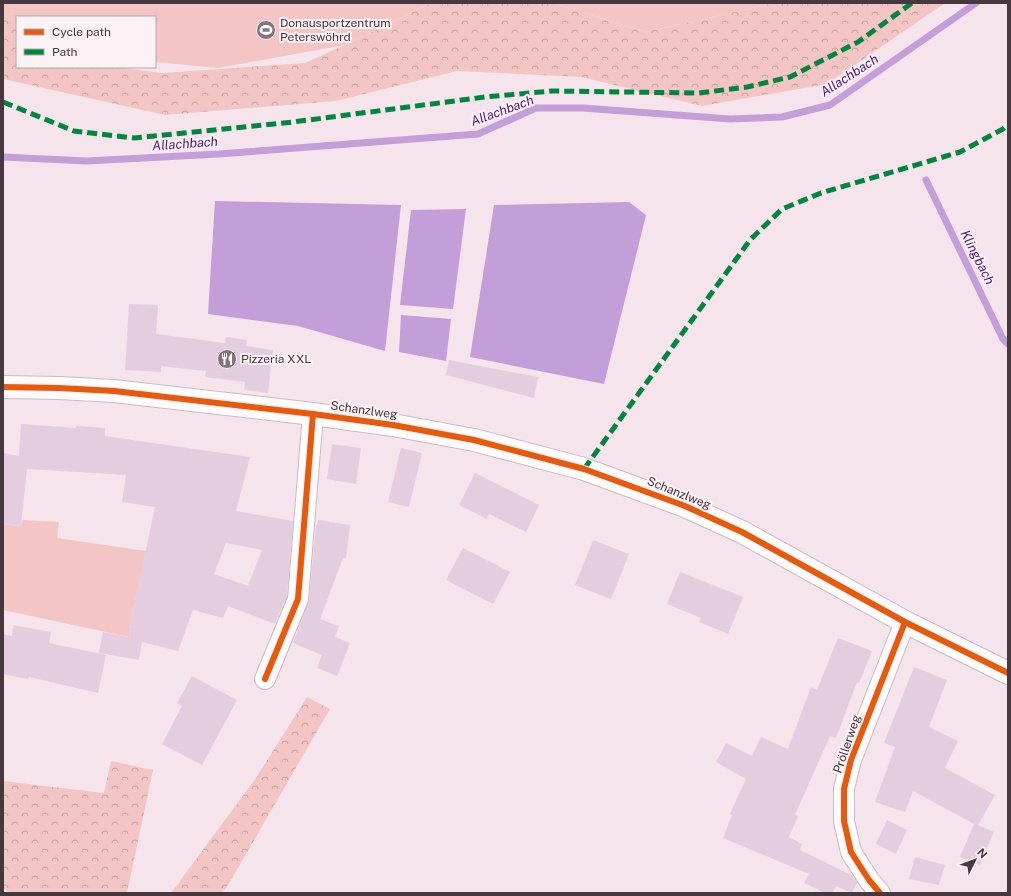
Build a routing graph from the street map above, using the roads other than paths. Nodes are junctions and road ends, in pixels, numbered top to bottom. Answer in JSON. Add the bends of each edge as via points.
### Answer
{"nodes":[{"id":1,"x":3,"y":387,"type":"edge"},
{"id":2,"x":313,"y":414,"type":"junction"},
{"id":3,"x":905,"y":622,"type":"junction"},
{"id":4,"x":1008,"y":673,"type":"edge"},
{"id":5,"x":265,"y":679,"type":"dead end"},
{"id":6,"x":880,"y":893,"type":"edge"}],
"edges":[{"from":1,"to":2,"type":"street","name":"Schanzlweg","via":[[114,391]]},
{"from":2,"to":3,"type":"street","name":"Schanzlweg","via":[[474,440],[604,476],[685,506],[742,532]]},
{"from":2,"to":5,"type":"street","name":"Schanzlweg","via":[[298,599]]},
{"from":3,"to":4,"type":"street","name":"Schanzlweg"},
{"from":3,"to":6,"type":"street","name":"Pröllerweg","via":[[851,760],[844,789],[844,821],[851,852],[868,880]]}]}
